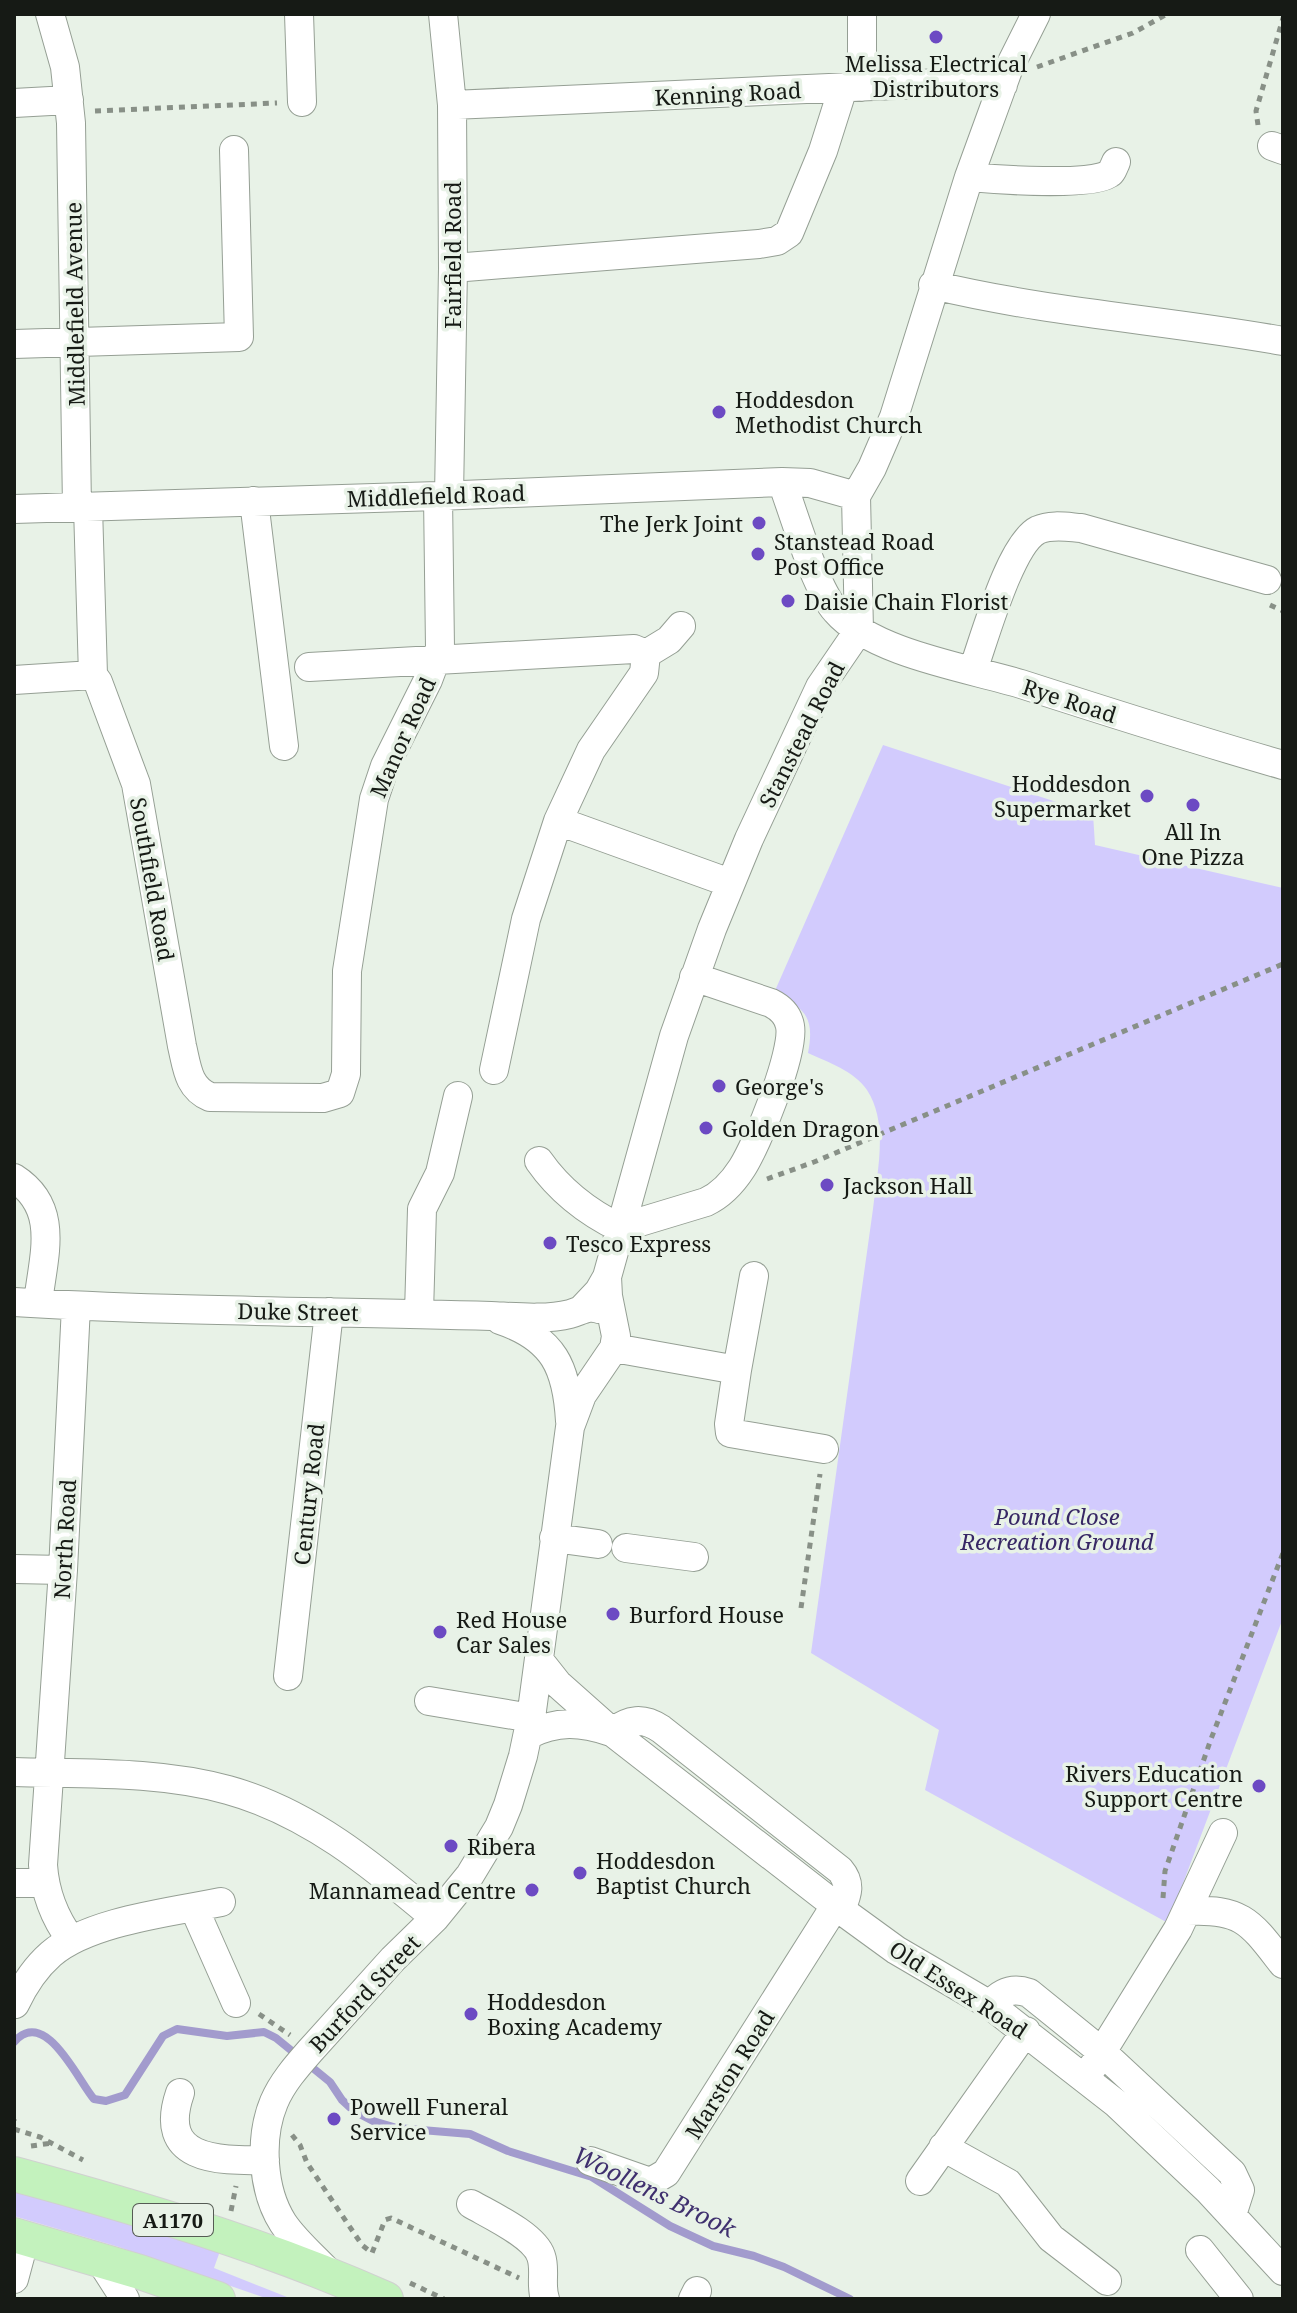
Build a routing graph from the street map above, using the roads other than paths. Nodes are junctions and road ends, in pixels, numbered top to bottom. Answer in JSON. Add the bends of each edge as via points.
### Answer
{"nodes":[{"id":1,"x":50,"y":14,"type":"edge"},
{"id":2,"x":299,"y":14,"type":"edge"},
{"id":3,"x":443,"y":14,"type":"edge"},
{"id":4,"x":862,"y":14,"type":"edge"},
{"id":5,"x":1036,"y":14,"type":"edge"},
{"id":6,"x":1006,"y":77,"type":"junction"},
{"id":7,"x":852,"y":88,"type":"junction"},
{"id":8,"x":302,"y":102,"type":"road end"},
{"id":9,"x":14,"y":103,"type":"edge"},
{"id":10,"x":452,"y":105,"type":"junction"},
{"id":11,"x":70,"y":106,"type":"junction"},
{"id":12,"x":234,"y":150,"type":"dead end"},
{"id":13,"x":1116,"y":162,"type":"dead end"},
{"id":14,"x":969,"y":177,"type":"junction"},
{"id":15,"x":453,"y":268,"type":"junction"},
{"id":16,"x":933,"y":285,"type":"junction"},
{"id":17,"x":1283,"y":341,"type":"edge"},
{"id":18,"x":74,"y":342,"type":"junction"},
{"id":19,"x":14,"y":344,"type":"edge"},
{"id":20,"x":782,"y":482,"type":"junction"},
{"id":21,"x":443,"y":496,"type":"junction"},
{"id":22,"x":856,"y":496,"type":"junction"},
{"id":23,"x":254,"y":501,"type":"junction"},
{"id":24,"x":82,"y":507,"type":"junction"},
{"id":25,"x":14,"y":509,"type":"edge"},
{"id":26,"x":1267,"y":580,"type":"dead end"},
{"id":27,"x":681,"y":626,"type":"dead end"},
{"id":28,"x":859,"y":630,"type":"junction"},
{"id":29,"x":646,"y":654,"type":"junction"},
{"id":30,"x":436,"y":660,"type":"junction"},
{"id":31,"x":309,"y":667,"type":"dead end"},
{"id":32,"x":973,"y":670,"type":"junction"},
{"id":33,"x":93,"y":675,"type":"junction"},
{"id":34,"x":14,"y":680,"type":"edge"},
{"id":35,"x":284,"y":746,"type":"dead end"},
{"id":36,"x":1283,"y":765,"type":"edge"},
{"id":37,"x":558,"y":821,"type":"junction"},
{"id":38,"x":730,"y":883,"type":"junction"},
{"id":39,"x":694,"y":977,"type":"junction"},
{"id":40,"x":494,"y":1070,"type":"dead end"},
{"id":41,"x":346,"y":1074,"type":"joint"},
{"id":42,"x":458,"y":1096,"type":"dead end"},
{"id":43,"x":539,"y":1161,"type":"dead end"},
{"id":44,"x":14,"y":1178,"type":"edge"},
{"id":45,"x":620,"y":1228,"type":"junction"},
{"id":46,"x":754,"y":1276,"type":"dead end"},
{"id":47,"x":607,"y":1277,"type":"junction"},
{"id":48,"x":26,"y":1302,"type":"edge"},
{"id":49,"x":76,"y":1306,"type":"junction"},
{"id":50,"x":582,"y":1309,"type":"junction"},
{"id":51,"x":329,"y":1312,"type":"junction"},
{"id":52,"x":419,"y":1313,"type":"junction"},
{"id":53,"x":488,"y":1316,"type":"junction"},
{"id":54,"x":613,"y":1319,"type":"junction"},
{"id":55,"x":614,"y":1348,"type":"junction"},
{"id":56,"x":737,"y":1370,"type":"junction"},
{"id":57,"x":570,"y":1427,"type":"junction"},
{"id":58,"x":824,"y":1449,"type":"road end"},
{"id":59,"x":554,"y":1538,"type":"junction"},
{"id":60,"x":598,"y":1544,"type":"dead end"},
{"id":61,"x":626,"y":1548,"type":"dead end"},
{"id":62,"x":694,"y":1557,"type":"dead end"},
{"id":63,"x":14,"y":1569,"type":"edge"},
{"id":64,"x":63,"y":1570,"type":"junction"},
{"id":65,"x":539,"y":1660,"type":"junction"},
{"id":66,"x":288,"y":1676,"type":"dead end"},
{"id":67,"x":429,"y":1701,"type":"dead end"},
{"id":68,"x":530,"y":1726,"type":"junction"},
{"id":69,"x":612,"y":1732,"type":"junction"},
{"id":70,"x":14,"y":1772,"type":"edge"},
{"id":71,"x":51,"y":1773,"type":"junction"},
{"id":72,"x":1223,"y":1833,"type":"dead end"},
{"id":73,"x":14,"y":1883,"type":"edge"},
{"id":74,"x":44,"y":1883,"type":"junction"},
{"id":75,"x":838,"y":1908,"type":"junction"},
{"id":76,"x":435,"y":1918,"type":"junction"},
{"id":77,"x":1183,"y":1920,"type":"junction"},
{"id":78,"x":71,"y":1940,"type":"junction"},
{"id":79,"x":1283,"y":1964,"type":"edge"},
{"id":80,"x":236,"y":2003,"type":"road end"},
{"id":81,"x":15,"y":2004,"type":"edge"},
{"id":82,"x":990,"y":2005,"type":"junction"},
{"id":83,"x":1026,"y":2031,"type":"junction"},
{"id":84,"x":1102,"y":2052,"type":"junction"},
{"id":85,"x":1086,"y":2079,"type":"junction"},
{"id":86,"x":180,"y":2093,"type":"dead end"},
{"id":87,"x":943,"y":2147,"type":"junction"},
{"id":88,"x":275,"y":2153,"type":"junction"},
{"id":89,"x":22,"y":2160,"type":"edge"},
{"id":90,"x":590,"y":2161,"type":"dead end"},
{"id":91,"x":920,"y":2181,"type":"dead end"},
{"id":92,"x":471,"y":2204,"type":"dead end"},
{"id":93,"x":1232,"y":2215,"type":"junction"},
{"id":94,"x":20,"y":2236,"type":"edge"},
{"id":95,"x":1200,"y":2250,"type":"dead end"},
{"id":96,"x":100,"y":2260,"type":"junction"},
{"id":97,"x":1283,"y":2271,"type":"edge"},
{"id":98,"x":329,"y":2273,"type":"junction"},
{"id":99,"x":14,"y":2279,"type":"edge"},
{"id":100,"x":1107,"y":2281,"type":"dead end"},
{"id":101,"x":543,"y":2289,"type":"edge"},
{"id":102,"x":397,"y":2290,"type":"edge"},
{"id":103,"x":125,"y":2299,"type":"edge"},
{"id":104,"x":218,"y":2299,"type":"edge"},
{"id":105,"x":1239,"y":2299,"type":"edge"}],
"edges":[{"from":1,"to":11,"type":"street","name":"Middlefield Avenue"},
{"from":2,"to":8,"type":"street"},
{"from":3,"to":10,"type":"street","name":"Fairfield Road"},
{"from":4,"to":7,"type":"street"},
{"from":5,"to":6,"type":"street"},
{"from":6,"to":7,"type":"street","name":"Kenning Road"},
{"from":6,"to":14,"type":"street"},
{"from":7,"to":10,"type":"street","name":"Kenning Road"},
{"from":7,"to":15,"type":"street","via":[[783,238]]},
{"from":9,"to":11,"type":"street"},
{"from":10,"to":15,"type":"street","name":"Fairfield Road"},
{"from":11,"to":18,"type":"street","name":"Middlefield Avenue"},
{"from":12,"to":18,"type":"street","via":[[239,337]]},
{"from":13,"to":14,"type":"street","via":[[1100,179]]},
{"from":14,"to":16,"type":"street"},
{"from":15,"to":21,"type":"street","name":"Fairfield Road"},
{"from":16,"to":17,"type":"street","via":[[1032,306]]},
{"from":16,"to":22,"type":"street","via":[[894,417]]},
{"from":18,"to":19,"type":"street"},
{"from":18,"to":24,"type":"street","name":"Middlefield Avenue"},
{"from":20,"to":21,"type":"street","name":"Middlefield Road"},
{"from":20,"to":22,"type":"street","name":"Middlefield Road","via":[[810,483]]},
{"from":20,"to":28,"type":"street","name":"Rye Road","via":[[823,591],[835,610]]},
{"from":21,"to":23,"type":"street","name":"Middlefield Road"},
{"from":21,"to":30,"type":"street","name":"Manor Road"},
{"from":22,"to":28,"type":"street"},
{"from":23,"to":24,"type":"street","name":"Middlefield Road"},
{"from":23,"to":35,"type":"street"},
{"from":24,"to":25,"type":"street","name":"Middlefield Road"},
{"from":24,"to":33,"type":"street","name":"Southfield Road"},
{"from":26,"to":32,"type":"street","via":[[1081,528],[1039,530],[1021,545]]},
{"from":27,"to":29,"type":"street"},
{"from":28,"to":32,"type":"street","name":"Rye Road","via":[[898,649]]},
{"from":28,"to":38,"type":"street","name":"Stanstead Road","via":[[820,687]]},
{"from":29,"to":30,"type":"street","via":[[634,649]]},
{"from":29,"to":37,"type":"street","via":[[644,673],[591,750]]},
{"from":30,"to":31,"type":"street"},
{"from":30,"to":41,"type":"street","name":"Manor Road","via":[[385,766],[369,820],[347,971]]},
{"from":32,"to":36,"type":"street","name":"Rye Road"},
{"from":33,"to":34,"type":"street"},
{"from":33,"to":41,"type":"street","name":"Southfield Road","via":[[136,784],[182,1046],[195,1088],[219,1098],[323,1098],[340,1093]]},
{"from":37,"to":38,"type":"street"},
{"from":37,"to":40,"type":"street","via":[[526,919]]},
{"from":38,"to":39,"type":"street","name":"Stanstead Road"},
{"from":39,"to":45,"type":"street","name":"Stanstead Road"},
{"from":39,"to":45,"type":"street","via":[[779,1007],[789,1022],[786,1055],[750,1155],[722,1192],[695,1206]]},
{"from":42,"to":52,"type":"street","via":[[440,1173],[422,1209]]},
{"from":43,"to":45,"type":"street","via":[[576,1201]]},
{"from":44,"to":48,"type":"street","via":[[33,1192],[45,1217]]},
{"from":45,"to":47,"type":"street","name":"Stanstead Road"},
{"from":46,"to":56,"type":"street"},
{"from":47,"to":50,"type":"street"},
{"from":47,"to":54,"type":"street"},
{"from":48,"to":49,"type":"street","name":"Duke Street"},
{"from":49,"to":51,"type":"street","name":"Duke Street"},
{"from":49,"to":64,"type":"street","name":"North Road"},
{"from":50,"to":53,"type":"street","name":"Duke Street","via":[[560,1315]]},
{"from":50,"to":54,"type":"street","via":[[594,1307]]},
{"from":51,"to":52,"type":"street","name":"Duke Street"},
{"from":51,"to":66,"type":"street","name":"Century Road"},
{"from":52,"to":53,"type":"street","name":"Duke Street"},
{"from":53,"to":57,"type":"street","name":"Burford Street","via":[[528,1332],[550,1349],[568,1395]]},
{"from":54,"to":55,"type":"street"},
{"from":55,"to":56,"type":"street"},
{"from":55,"to":57,"type":"street","name":"Burford Street","via":[[582,1395]]},
{"from":56,"to":58,"type":"street","via":[[730,1433]]},
{"from":57,"to":59,"type":"street","name":"Burford Street"},
{"from":59,"to":60,"type":"street"},
{"from":59,"to":65,"type":"street","name":"Burford Street"},
{"from":61,"to":62,"type":"street"},
{"from":63,"to":64,"type":"street"},
{"from":64,"to":71,"type":"street","name":"North Road"},
{"from":65,"to":68,"type":"street","name":"Burford Street"},
{"from":65,"to":69,"type":"street","name":"Old Essex Road"},
{"from":67,"to":68,"type":"street"},
{"from":68,"to":69,"type":"street","name":"Old Essex Road","via":[[561,1723]]},
{"from":68,"to":76,"type":"street","name":"Burford Street","via":[[499,1827]]},
{"from":69,"to":75,"type":"street","name":"Old Essex Road"},
{"from":70,"to":71,"type":"street"},
{"from":71,"to":74,"type":"street","name":"North Road"},
{"from":71,"to":76,"type":"street","via":[[126,1774],[248,1796],[337,1840]]},
{"from":72,"to":77,"type":"street"},
{"from":73,"to":74,"type":"street"},
{"from":74,"to":78,"type":"street"},
{"from":75,"to":82,"type":"street","name":"Old Essex Road","via":[[896,1950]]},
{"from":75,"to":90,"type":"street","name":"Marston Road","via":[[666,2173],[647,2181]]},
{"from":76,"to":88,"type":"street","name":"Burford Street","via":[[282,2087],[267,2128]]},
{"from":77,"to":79,"type":"street","via":[[1223,1912],[1242,1919]]},
{"from":77,"to":84,"type":"street"},
{"from":78,"to":80,"type":"street","via":[[208,1905]]},
{"from":78,"to":81,"type":"street","via":[[36,1968]]},
{"from":82,"to":83,"type":"street","name":"Old Essex Road"},
{"from":82,"to":84,"type":"street","via":[[1004,1992],[1029,1993]]},
{"from":83,"to":85,"type":"street","name":"Old Essex Road"},
{"from":83,"to":87,"type":"street"},
{"from":84,"to":85,"type":"street"},
{"from":84,"to":93,"type":"street","via":[[1232,2173],[1240,2190]]},
{"from":85,"to":93,"type":"street","name":"Old Essex Road"},
{"from":86,"to":88,"type":"street","via":[[174,2127],[180,2141],[195,2152],[218,2159]]},
{"from":87,"to":91,"type":"street"},
{"from":87,"to":100,"type":"street","via":[[1008,2183],[1051,2238]]},
{"from":88,"to":98,"type":"street","name":"Burford Street","via":[[272,2197],[283,2222]]},
{"from":89,"to":98,"type":"main road","number":"A1170"},
{"from":92,"to":101,"type":"street","via":[[536,2246],[543,2262]]},
{"from":93,"to":97,"type":"street","name":"Old Essex Road"},
{"from":94,"to":96,"type":"main road","number":"A1170"},
{"from":94,"to":99,"type":"street"},
{"from":95,"to":105,"type":"street"},
{"from":96,"to":103,"type":"street"},
{"from":96,"to":104,"type":"main road","number":"A1170"},
{"from":98,"to":102,"type":"main road","number":"A1170"}]}
